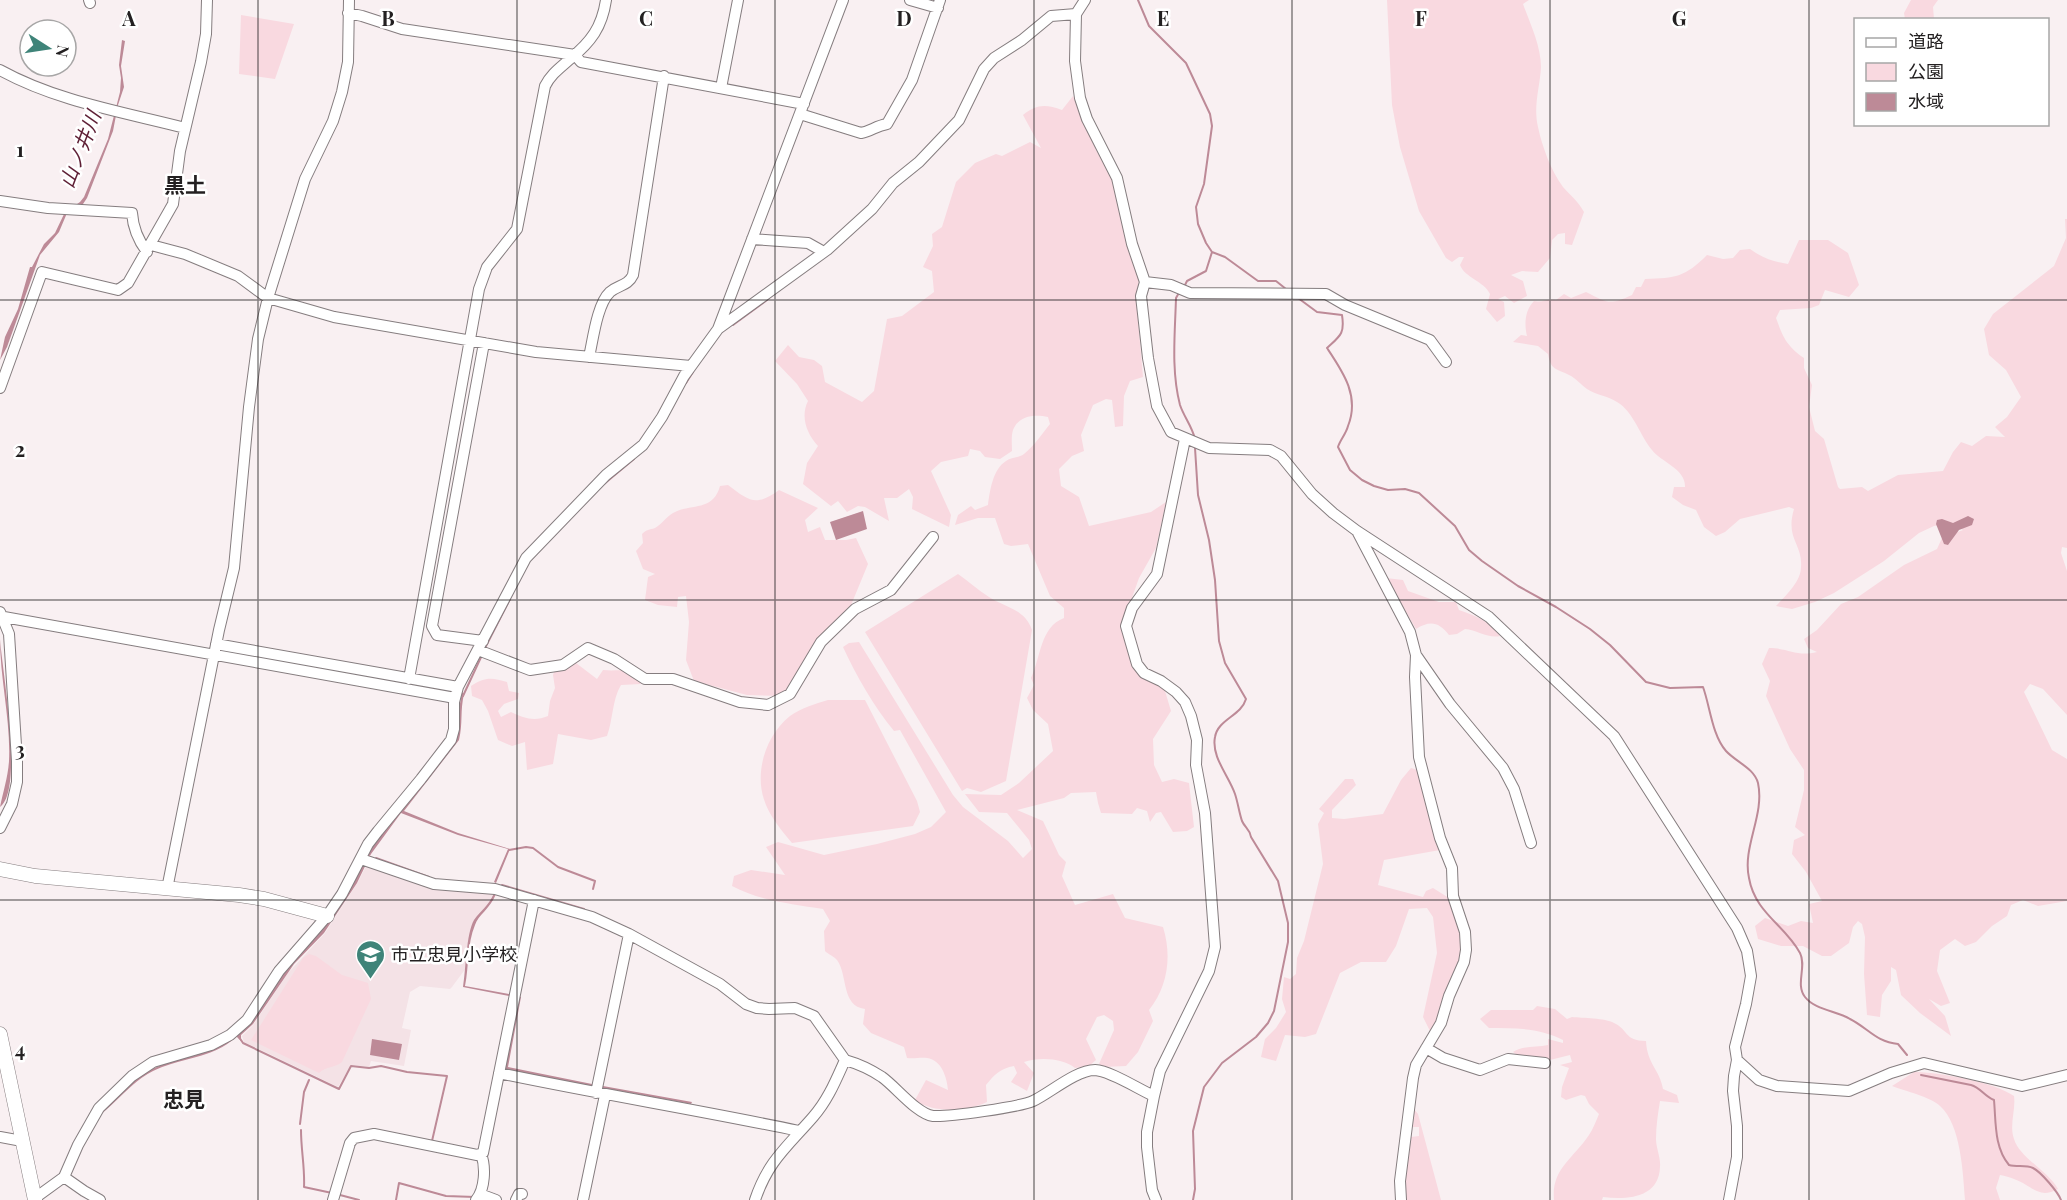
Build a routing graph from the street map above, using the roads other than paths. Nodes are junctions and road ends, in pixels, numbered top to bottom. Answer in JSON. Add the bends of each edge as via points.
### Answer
{"nodes":[{"id":1,"x":207,"y":0,"type":"edge"},
{"id":2,"x":349,"y":0,"type":"edge"},
{"id":3,"x":606,"y":0,"type":"edge"},
{"id":4,"x":738,"y":0,"type":"edge"},
{"id":5,"x":843,"y":0,"type":"edge"},
{"id":6,"x":910,"y":0,"type":"edge"},
{"id":7,"x":1085,"y":0,"type":"edge"},
{"id":8,"x":939,"y":4,"type":"edge"},
{"id":9,"x":348,"y":14,"type":"junction"},
{"id":10,"x":1076,"y":14,"type":"junction"},
{"id":11,"x":575,"y":56,"type":"junction"},
{"id":12,"x":0,"y":70,"type":"edge"},
{"id":13,"x":664,"y":76,"type":"junction"},
{"id":14,"x":721,"y":88,"type":"junction"},
{"id":15,"x":802,"y":109,"type":"junction"},
{"id":16,"x":185,"y":128,"type":"junction"},
{"id":17,"x":0,"y":201,"type":"edge"},
{"id":18,"x":752,"y":239,"type":"junction"},
{"id":19,"x":149,"y":249,"type":"junction"},
{"id":20,"x":824,"y":252,"type":"junction"},
{"id":21,"x":1145,"y":282,"type":"junction"},
{"id":22,"x":268,"y":298,"type":"junction"},
{"id":23,"x":718,"y":329,"type":"junction"},
{"id":24,"x":471,"y":340,"type":"junction"},
{"id":25,"x":484,"y":343,"type":"junction"},
{"id":26,"x":590,"y":357,"type":"junction"},
{"id":27,"x":1446,"y":362,"type":"dead end"},
{"id":28,"x":691,"y":366,"type":"junction"},
{"id":29,"x":0,"y":388,"type":"edge"},
{"id":30,"x":1185,"y":439,"type":"junction"},
{"id":31,"x":1357,"y":531,"type":"junction"},
{"id":32,"x":933,"y":537,"type":"dead end"},
{"id":33,"x":1,"y":614,"type":"edge"},
{"id":34,"x":480,"y":645,"type":"junction"},
{"id":35,"x":215,"y":650,"type":"junction"},
{"id":36,"x":1416,"y":655,"type":"junction"},
{"id":37,"x":409,"y":679,"type":"junction"},
{"id":38,"x":458,"y":687,"type":"junction"},
{"id":39,"x":455,"y":699,"type":"junction"},
{"id":40,"x":0,"y":828,"type":"edge"},
{"id":41,"x":1531,"y":843,"type":"dead end"},
{"id":42,"x":361,"y":859,"type":"junction"},
{"id":43,"x":0,"y":869,"type":"edge"},
{"id":44,"x":167,"y":889,"type":"junction"},
{"id":45,"x":534,"y":900,"type":"junction"},
{"id":46,"x":327,"y":916,"type":"junction"},
{"id":47,"x":628,"y":934,"type":"junction"},
{"id":48,"x":0,"y":1034,"type":"edge"},
{"id":49,"x":1426,"y":1048,"type":"junction"},
{"id":50,"x":845,"y":1060,"type":"junction"},
{"id":51,"x":1737,"y":1060,"type":"junction"},
{"id":52,"x":1545,"y":1064,"type":"dead end"},
{"id":53,"x":499,"y":1073,"type":"junction"},
{"id":54,"x":2067,"y":1076,"type":"edge"},
{"id":55,"x":600,"y":1094,"type":"junction"},
{"id":56,"x":1154,"y":1096,"type":"junction"},
{"id":57,"x":799,"y":1131,"type":"junction"},
{"id":58,"x":0,"y":1137,"type":"edge"},
{"id":59,"x":22,"y":1141,"type":"junction"},
{"id":60,"x":481,"y":1154,"type":"junction"},
{"id":61,"x":64,"y":1177,"type":"junction"},
{"id":62,"x":478,"y":1197,"type":"edge"},
{"id":63,"x":35,"y":1199,"type":"edge"},
{"id":64,"x":100,"y":1200,"type":"edge"},
{"id":65,"x":333,"y":1200,"type":"edge"},
{"id":66,"x":496,"y":1200,"type":"edge"},
{"id":67,"x":584,"y":1200,"type":"edge"},
{"id":68,"x":755,"y":1200,"type":"edge"},
{"id":69,"x":1156,"y":1200,"type":"edge"},
{"id":70,"x":1401,"y":1200,"type":"edge"},
{"id":71,"x":1729,"y":1200,"type":"edge"}],
"edges":[{"from":1,"to":16,"type":"street","via":[[206,34]]},
{"from":2,"to":9,"type":"street"},
{"from":3,"to":11,"type":"street","via":[[600,27]]},
{"from":4,"to":14,"type":"street"},
{"from":5,"to":15,"type":"street"},
{"from":6,"to":8,"type":"street"},
{"from":7,"to":10,"type":"street"},
{"from":8,"to":15,"type":"street","via":[[912,80],[888,124],[861,133]]},
{"from":9,"to":11,"type":"street","via":[[402,28]]},
{"from":9,"to":22,"type":"street","via":[[348,62],[342,92],[333,121],[305,179]]},
{"from":10,"to":20,"type":"street","via":[[1051,16],[994,58],[984,69],[959,120],[893,183],[872,210]]},
{"from":10,"to":21,"type":"street","via":[[1075,61],[1080,98],[1117,178]]},
{"from":11,"to":13,"type":"street","via":[[581,62]]},
{"from":11,"to":24,"type":"street","via":[[550,76],[545,87],[517,229],[487,267],[479,289]]},
{"from":12,"to":16,"type":"street","via":[[51,92]]},
{"from":13,"to":14,"type":"street"},
{"from":13,"to":26,"type":"street","via":[[633,275],[607,295]]},
{"from":14,"to":15,"type":"street"},
{"from":15,"to":18,"type":"street"},
{"from":16,"to":19,"type":"street","via":[[173,204]]},
{"from":17,"to":19,"type":"street","via":[[132,213],[139,240]]},
{"from":18,"to":20,"type":"street","via":[[808,243]]},
{"from":18,"to":23,"type":"street"},
{"from":19,"to":22,"type":"street","via":[[185,254],[238,276]]},
{"from":19,"to":29,"type":"street","via":[[128,283],[118,290],[42,272]]},
{"from":20,"to":23,"type":"street"},
{"from":21,"to":27,"type":"street","via":[[1171,285],[1190,293],[1326,294],[1430,340]]},
{"from":21,"to":30,"type":"street","via":[[1141,296],[1158,406],[1171,432]]},
{"from":22,"to":24,"type":"street","via":[[334,317]]},
{"from":22,"to":35,"type":"street","via":[[249,407],[234,568]]},
{"from":23,"to":28,"type":"street"},
{"from":24,"to":25,"type":"street"},
{"from":24,"to":37,"type":"street"},
{"from":25,"to":26,"type":"street"},
{"from":25,"to":34,"type":"street","via":[[432,626],[438,635]]},
{"from":26,"to":28,"type":"street"},
{"from":28,"to":34,"type":"street","via":[[643,445],[606,475],[526,558]]},
{"from":30,"to":31,"type":"street","via":[[1209,448],[1270,450],[1281,456],[1312,494]]},
{"from":30,"to":56,"type":"street","via":[[1157,574],[1132,608],[1126,626],[1137,664],[1176,692],[1191,716],[1205,813],[1215,947],[1209,971],[1160,1071]]},
{"from":31,"to":36,"type":"street","via":[[1410,632]]},
{"from":31,"to":51,"type":"street","via":[[1489,616],[1614,736],[1737,928],[1747,951],[1751,976],[1735,1047]]},
{"from":32,"to":34,"type":"street","via":[[891,590],[855,609],[821,642],[790,694],[768,705],[740,702],[673,679],[645,679],[588,648],[563,665],[530,670]]},
{"from":33,"to":35,"type":"street"},
{"from":33,"to":40,"type":"street","via":[[9,634],[17,782]]},
{"from":34,"to":38,"type":"street"},
{"from":35,"to":37,"type":"street"},
{"from":35,"to":39,"type":"street"},
{"from":35,"to":44,"type":"street"},
{"from":36,"to":41,"type":"street","via":[[1503,768]]},
{"from":36,"to":49,"type":"street","via":[[1419,757],[1452,868],[1452,896],[1465,932],[1466,950],[1441,1023]]},
{"from":37,"to":38,"type":"street"},
{"from":38,"to":39,"type":"street"},
{"from":39,"to":42,"type":"street","via":[[452,740],[378,831]]},
{"from":42,"to":45,"type":"street","via":[[434,884],[495,889]]},
{"from":42,"to":46,"type":"street"},
{"from":43,"to":44,"type":"street"},
{"from":44,"to":46,"type":"street","via":[[264,899]]},
{"from":45,"to":47,"type":"street","via":[[592,917]]},
{"from":45,"to":53,"type":"street"},
{"from":46,"to":61,"type":"street","via":[[232,1033],[211,1045],[153,1062],[99,1108]]},
{"from":47,"to":50,"type":"street","via":[[720,984],[746,1004],[769,1009],[795,1008],[814,1016]]},
{"from":47,"to":55,"type":"street"},
{"from":48,"to":59,"type":"street"},
{"from":49,"to":52,"type":"street","via":[[1480,1070],[1508,1059]]},
{"from":49,"to":70,"type":"street","via":[[1416,1065],[1409,1098]]},
{"from":50,"to":56,"type":"street","via":[[861,1064],[882,1077],[924,1114],[933,1116],[1031,1102],[1085,1072],[1096,1070]]},
{"from":50,"to":57,"type":"street","via":[[828,1097]]},
{"from":51,"to":54,"type":"street","via":[[1759,1080],[1777,1086],[1849,1091],[1924,1064],[2022,1086]]},
{"from":51,"to":71,"type":"street","via":[[1733,1091],[1737,1157]]},
{"from":53,"to":55,"type":"street"},
{"from":53,"to":60,"type":"street"},
{"from":55,"to":57,"type":"street"},
{"from":55,"to":67,"type":"street"},
{"from":56,"to":69,"type":"street","via":[[1146,1147]]},
{"from":57,"to":68,"type":"street","via":[[768,1167]]},
{"from":58,"to":59,"type":"street"},
{"from":59,"to":63,"type":"street"},
{"from":60,"to":62,"type":"street","via":[[483,1176]]},
{"from":60,"to":65,"type":"street","via":[[374,1134],[354,1138]]},
{"from":61,"to":63,"type":"street"},
{"from":61,"to":64,"type":"street"},
{"from":62,"to":66,"type":"street"}]}
